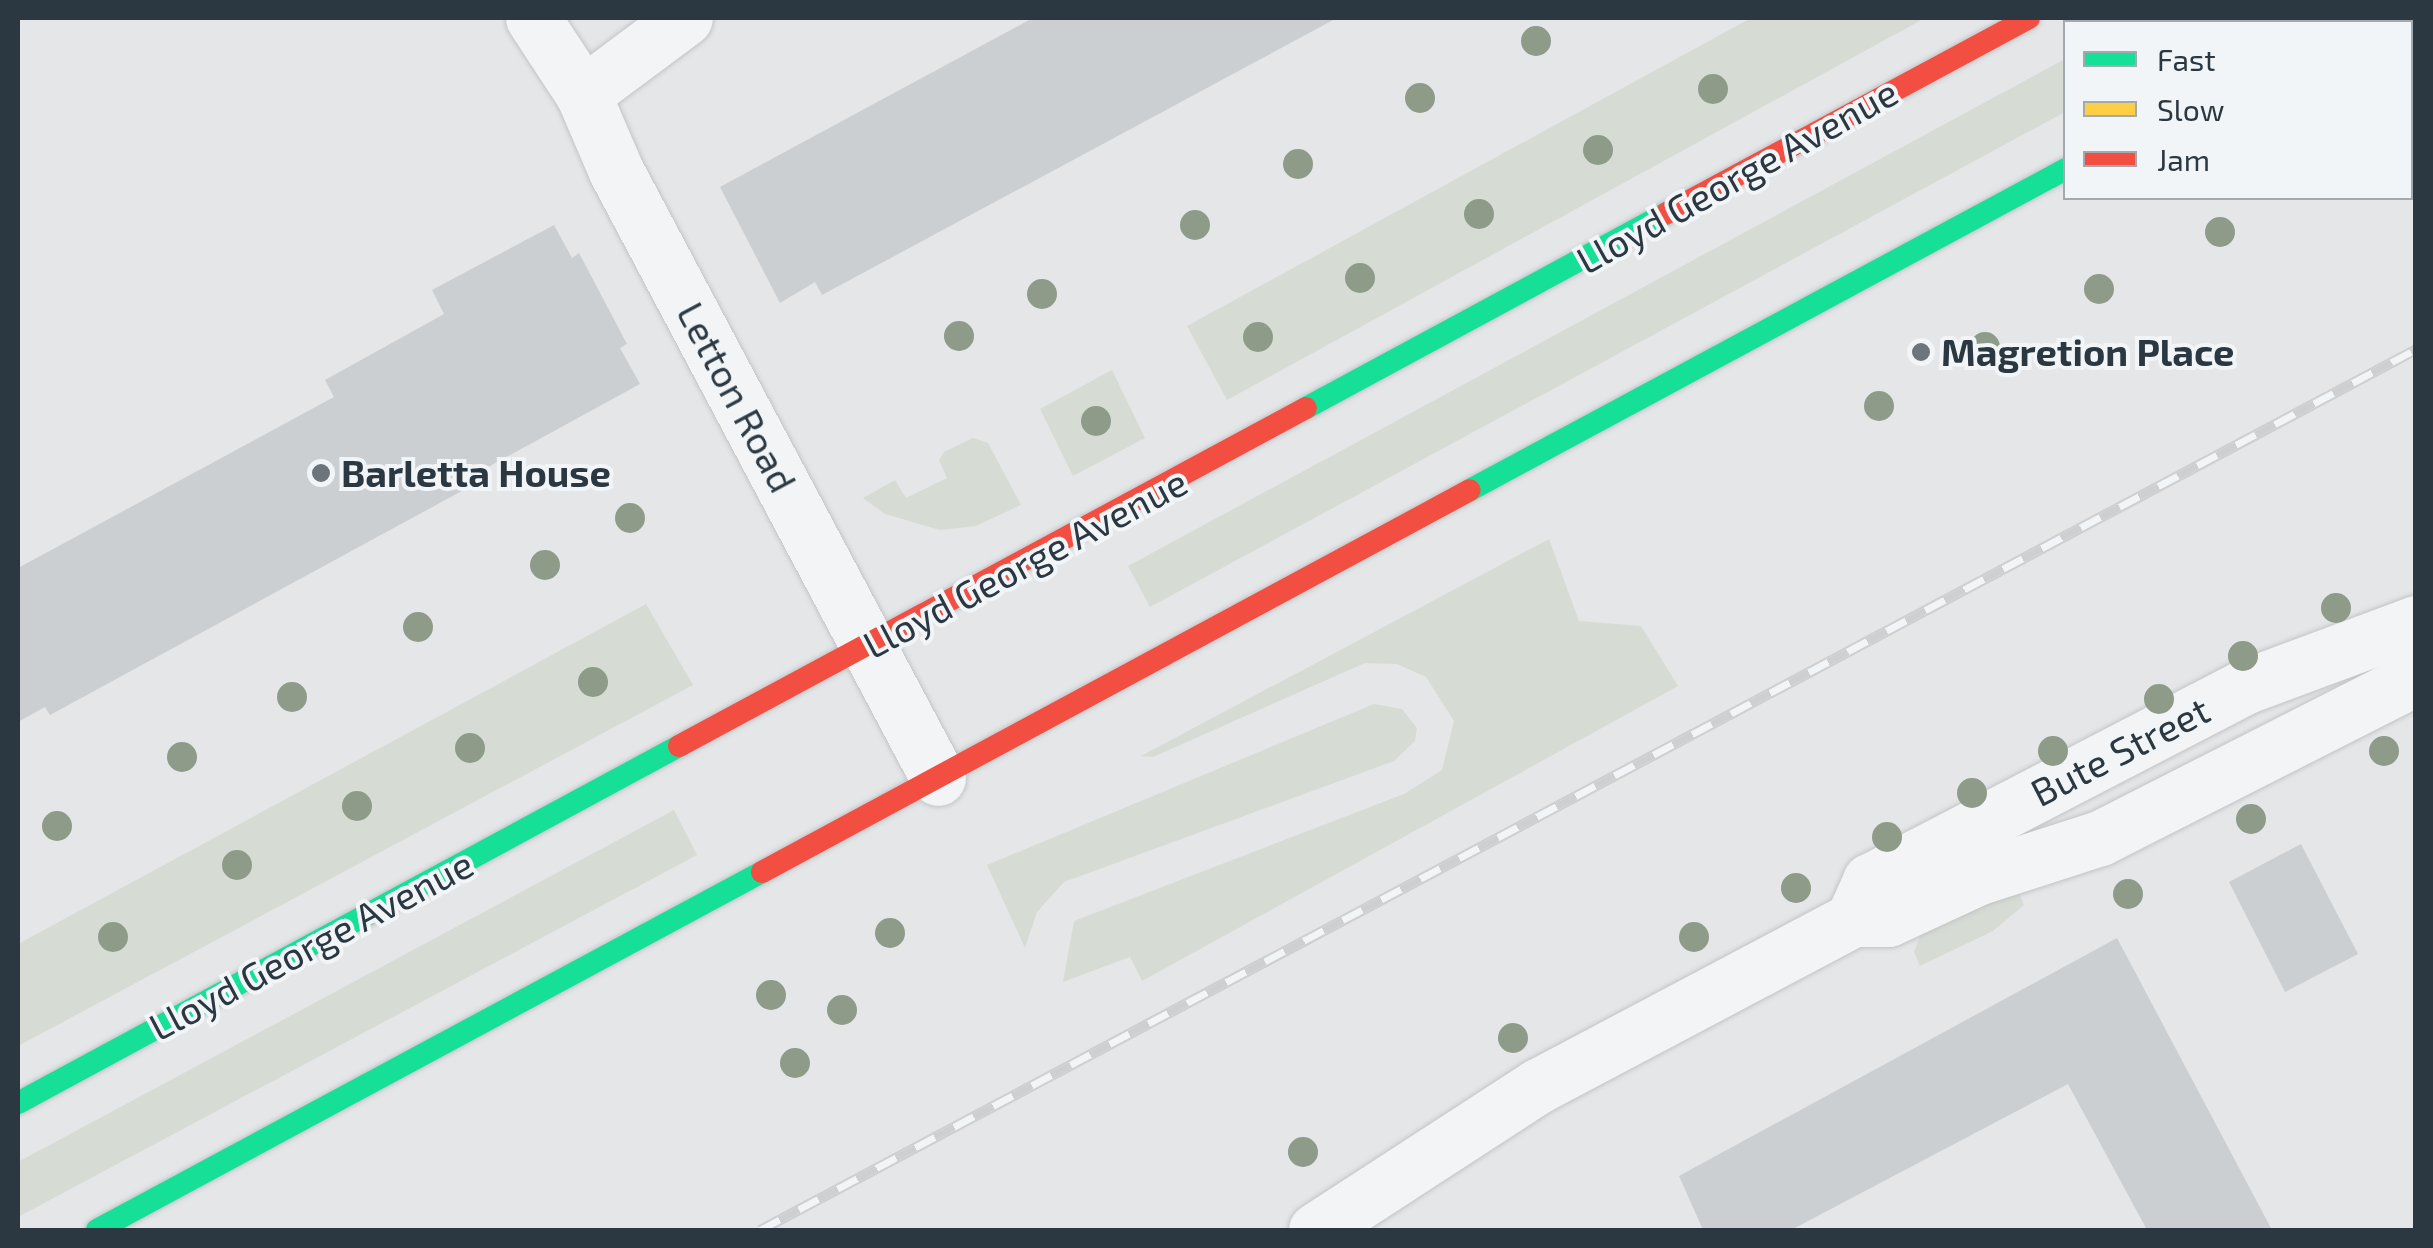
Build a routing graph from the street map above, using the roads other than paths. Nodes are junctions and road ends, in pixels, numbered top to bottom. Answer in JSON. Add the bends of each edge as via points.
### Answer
{"nodes":[{"id":1,"x":533,"y":18,"type":"edge"},
{"id":2,"x":685,"y":18,"type":"edge"},
{"id":3,"x":2030,"y":18,"type":"edge"},
{"id":4,"x":582,"y":94,"type":"junction"},
{"id":5,"x":2063,"y":171,"type":"edge"},
{"id":6,"x":2416,"y":622,"type":"edge"},
{"id":7,"x":869,"y":647,"type":"junction"},
{"id":8,"x":2416,"y":678,"type":"edge"},
{"id":9,"x":938,"y":778,"type":"junction"},
{"id":10,"x":1853,"y":920,"type":"junction"},
{"id":11,"x":18,"y":1103,"type":"edge"},
{"id":12,"x":97,"y":1230,"type":"edge"},
{"id":13,"x":1316,"y":1230,"type":"edge"}],
"edges":[{"from":1,"to":4,"type":"street","name":"Letton Road"},
{"from":2,"to":4,"type":"street"},
{"from":3,"to":7,"type":"main road","name":"Lloyd George Avenue"},
{"from":4,"to":7,"type":"street","name":"Letton Road","via":[[616,171]]},
{"from":5,"to":9,"type":"main road"},
{"from":6,"to":10,"type":"street","name":"Bute Street","via":[[2244,687],[1870,881]]},
{"from":7,"to":9,"type":"street","name":"Letton Road"},
{"from":7,"to":11,"type":"main road","name":"Lloyd George Avenue"},
{"from":8,"to":10,"type":"street","name":"Bute Street","via":[[2100,838],[1979,878],[1888,919]]},
{"from":9,"to":12,"type":"main road"},
{"from":10,"to":13,"type":"street","name":"Bute Street","via":[[1538,1086]]}]}
